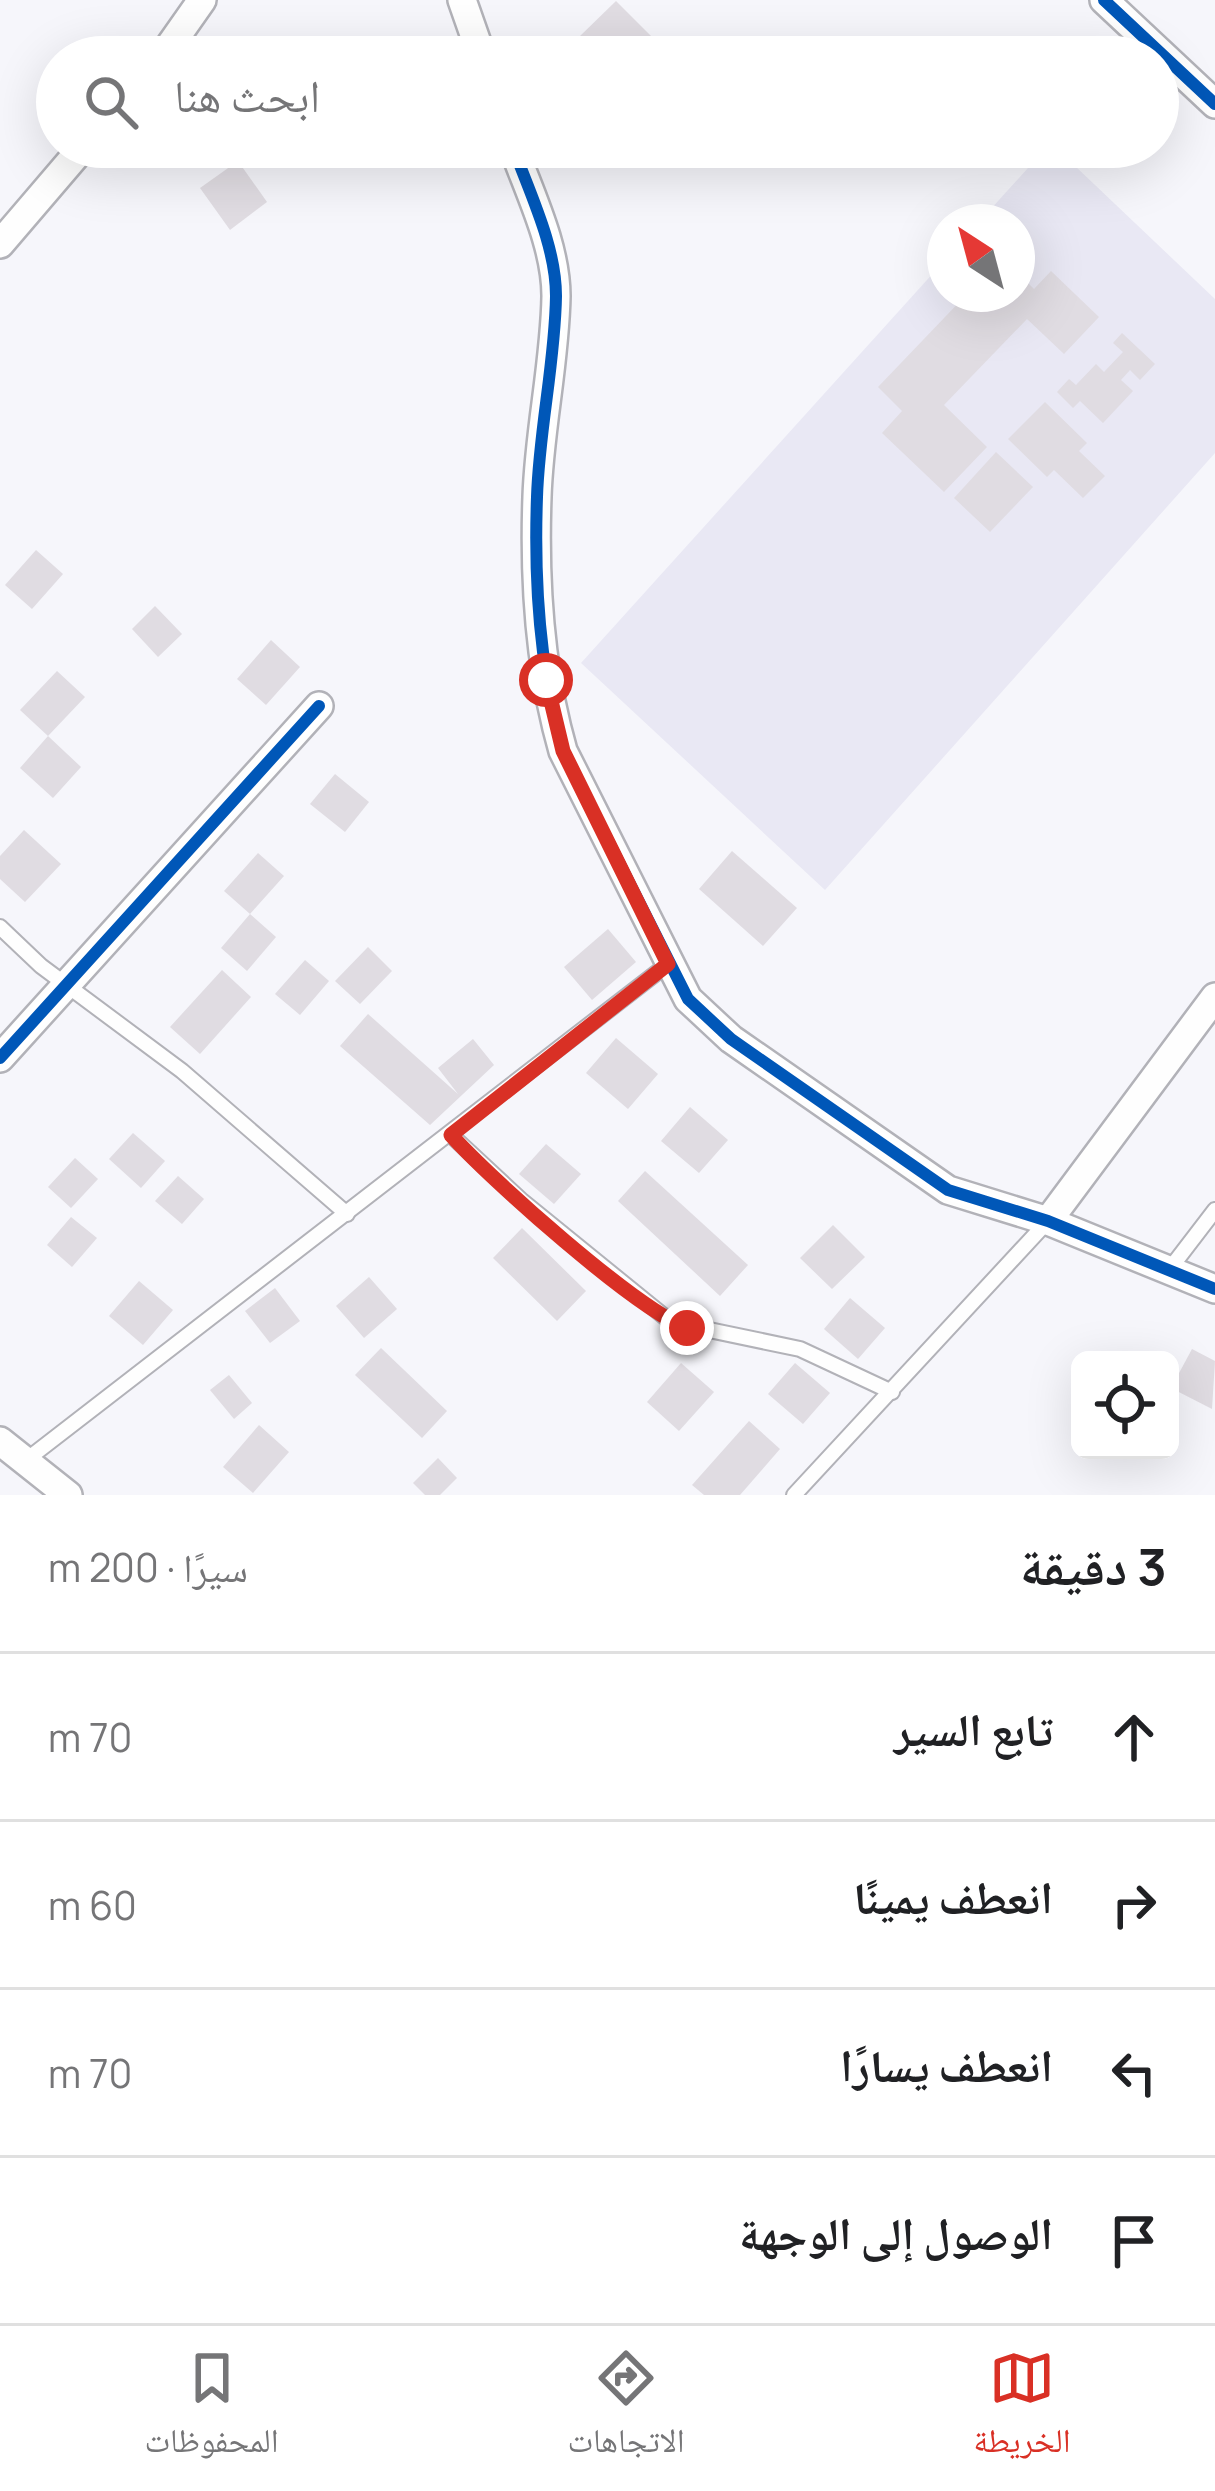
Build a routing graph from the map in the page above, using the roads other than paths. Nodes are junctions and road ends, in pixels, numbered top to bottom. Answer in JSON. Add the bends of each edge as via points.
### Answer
{"nodes":[{"id":1,"x":202,"y":0,"type":"edge"},
{"id":2,"x":462,"y":0,"type":"edge"},
{"id":3,"x":1104,"y":0,"type":"edge"},
{"id":4,"x":177,"y":36,"type":"edge"},
{"id":5,"x":475,"y":36,"type":"edge"},
{"id":6,"x":1142,"y":36,"type":"edge"},
{"id":7,"x":1179,"y":70,"type":"edge"},
{"id":8,"x":1215,"y":104,"type":"edge"},
{"id":9,"x":65,"y":168,"type":"edge"},
{"id":10,"x":521,"y":168,"type":"edge"},
{"id":11,"x":0,"y":244,"type":"edge"},
{"id":12,"x":319,"y":706,"type":"dead end"},
{"id":13,"x":0,"y":926,"type":"edge"},
{"id":14,"x":668,"y":964,"type":"junction"},
{"id":15,"x":66,"y":985,"type":"junction"},
{"id":16,"x":1215,"y":997,"type":"edge"},
{"id":17,"x":0,"y":1058,"type":"edge"},
{"id":18,"x":451,"y":1135,"type":"junction"},
{"id":19,"x":1215,"y":1210,"type":"edge"},
{"id":20,"x":347,"y":1214,"type":"junction"},
{"id":21,"x":1048,"y":1221,"type":"junction"},
{"id":22,"x":1169,"y":1270,"type":"junction"},
{"id":23,"x":1215,"y":1289,"type":"edge"},
{"id":24,"x":892,"y":1392,"type":"junction"},
{"id":25,"x":0,"y":1441,"type":"edge"},
{"id":26,"x":25,"y":1461,"type":"junction"},
{"id":27,"x":68,"y":1495,"type":"edge"},
{"id":28,"x":794,"y":1495,"type":"edge"}],
"edges":[{"from":1,"to":4,"type":"street"},
{"from":2,"to":5,"type":"street"},
{"from":3,"to":6,"type":"street"},
{"from":7,"to":8,"type":"street"},
{"from":9,"to":11,"type":"street"},
{"from":10,"to":14,"type":"street","via":[[550,250],[556,295],[536,499],[554,720]]},
{"from":12,"to":15,"type":"street"},
{"from":13,"to":15,"type":"lane"},
{"from":14,"to":18,"type":"lane"},
{"from":14,"to":21,"type":"street","via":[[688,999],[731,1039],[919,1174]]},
{"from":15,"to":17,"type":"street"},
{"from":15,"to":20,"type":"lane","via":[[182,1071]]},
{"from":16,"to":21,"type":"street"},
{"from":18,"to":20,"type":"lane"},
{"from":18,"to":24,"type":"lane","via":[[671,1322],[800,1349]]},
{"from":19,"to":22,"type":"lane"},
{"from":20,"to":26,"type":"lane"},
{"from":21,"to":22,"type":"street"},
{"from":21,"to":24,"type":"lane"},
{"from":22,"to":23,"type":"street"},
{"from":24,"to":28,"type":"lane"},
{"from":25,"to":26,"type":"street"},
{"from":26,"to":27,"type":"street"}]}
